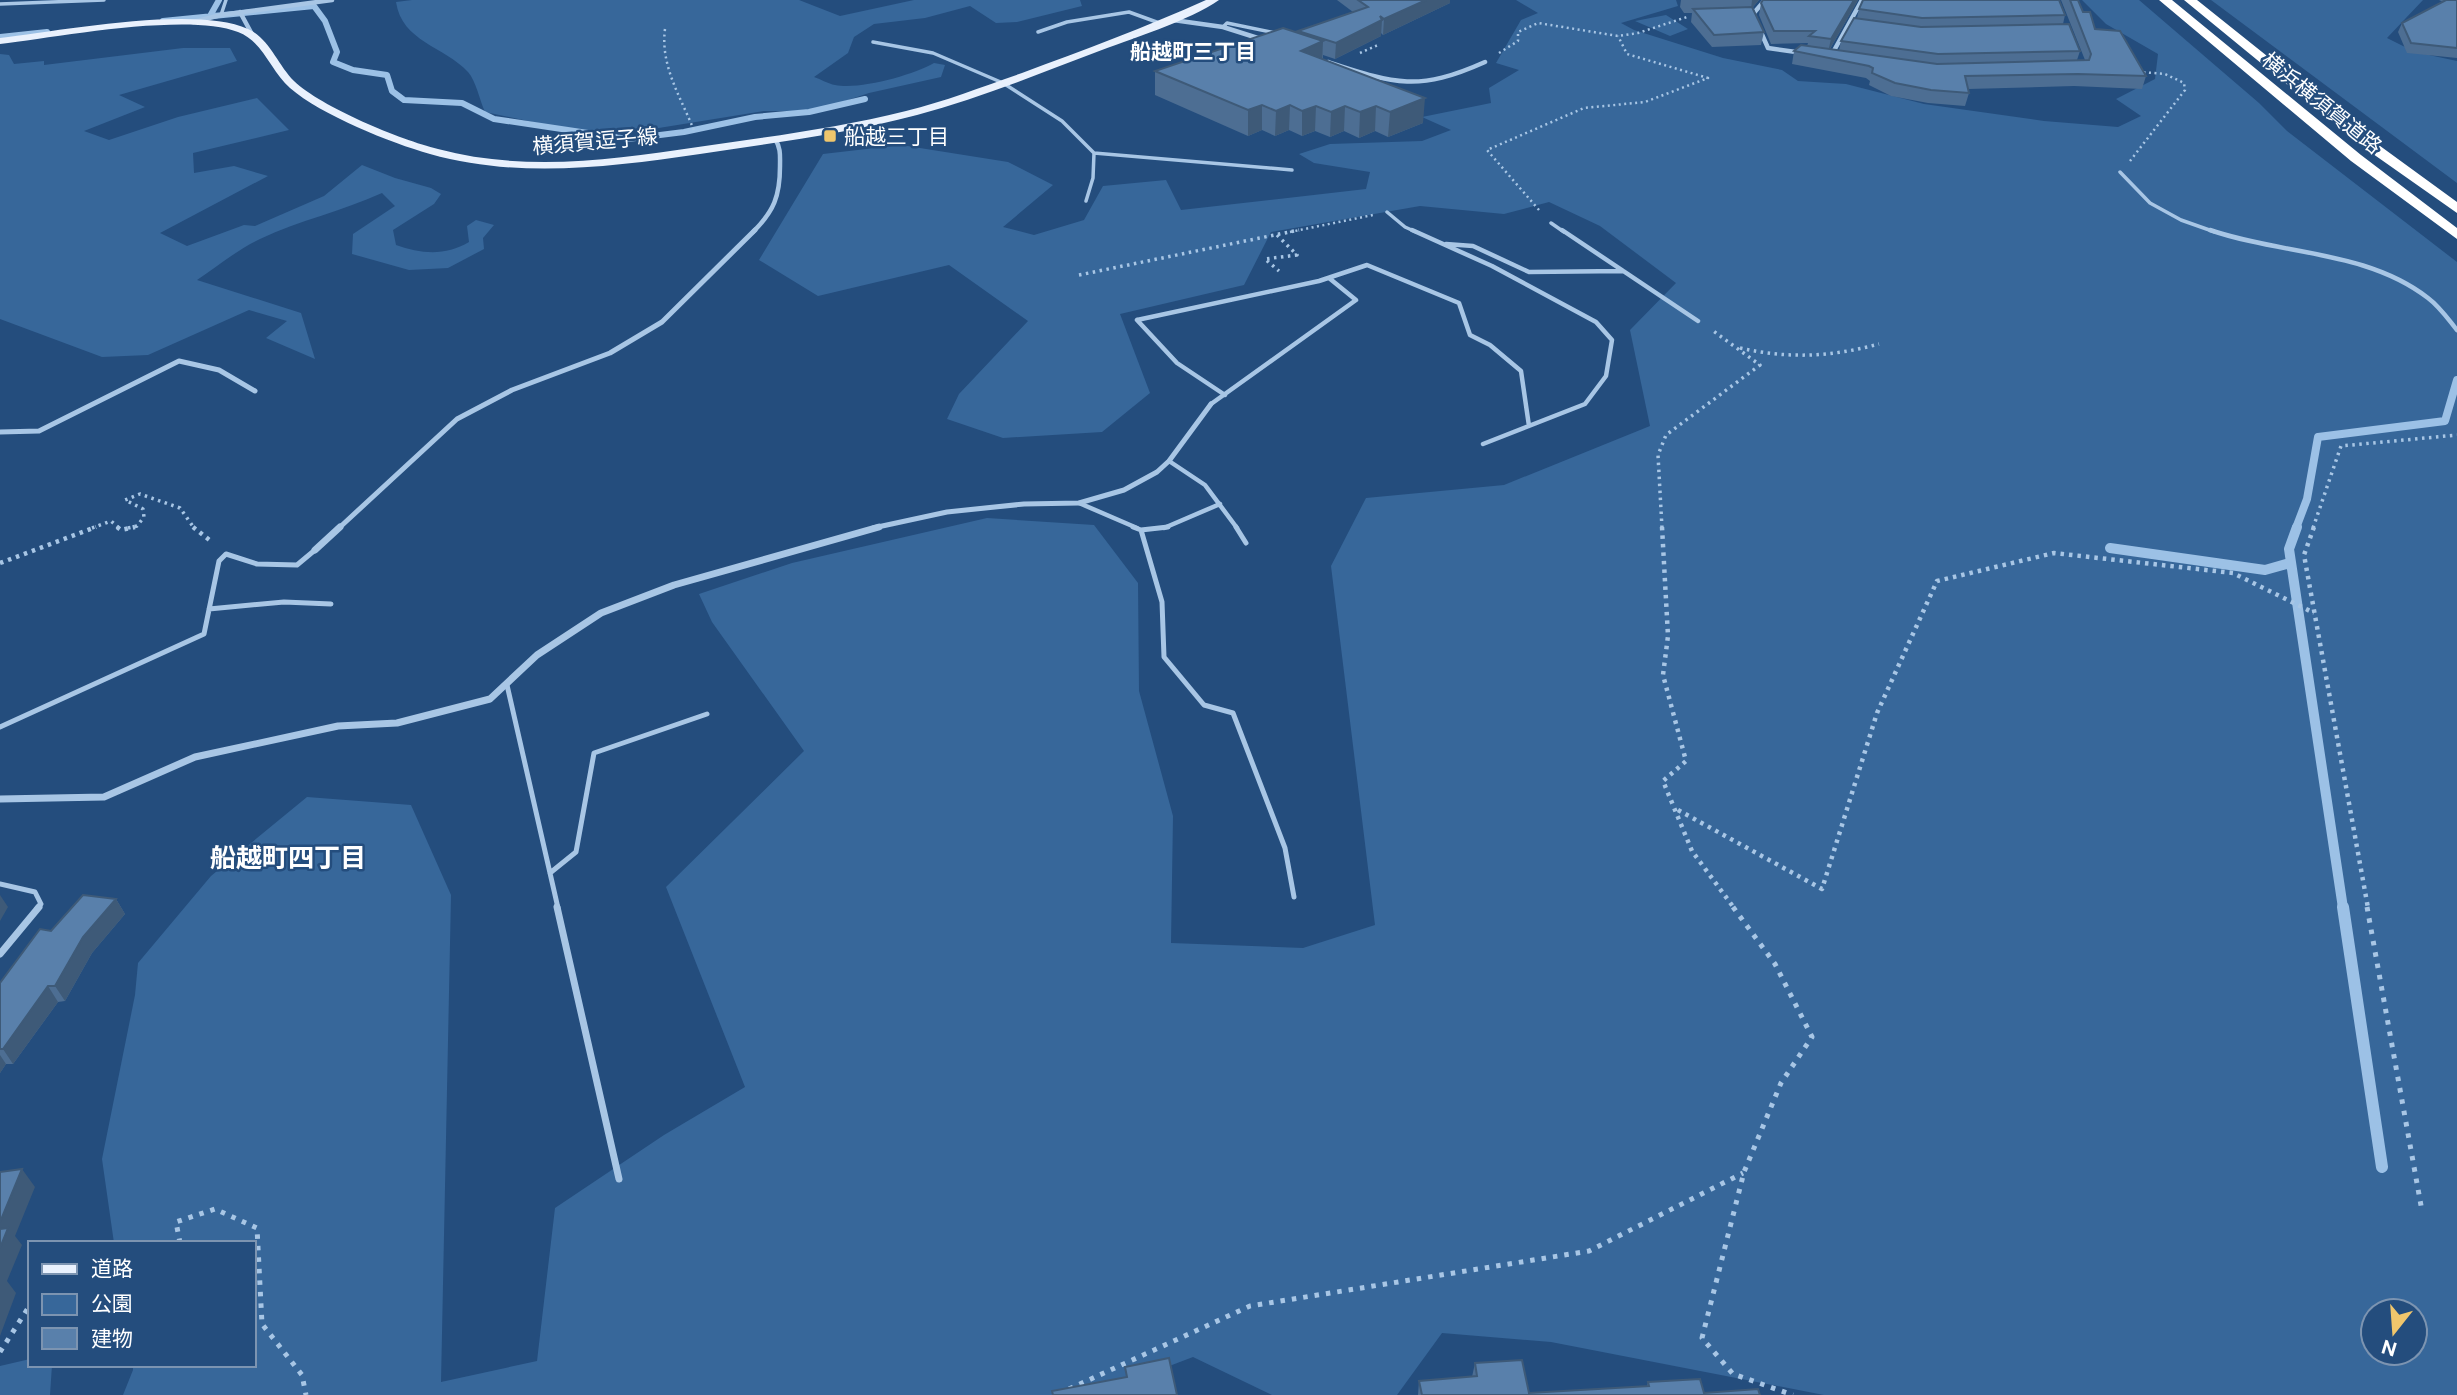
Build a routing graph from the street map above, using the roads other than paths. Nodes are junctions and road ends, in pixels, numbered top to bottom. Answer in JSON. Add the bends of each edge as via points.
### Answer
{"nodes":[{"id":1,"x":104,"y":0,"type":"edge"},
{"id":2,"x":226,"y":0,"type":"edge"},
{"id":3,"x":332,"y":0,"type":"edge"},
{"id":4,"x":1214,"y":0,"type":"edge"},
{"id":5,"x":1765,"y":0,"type":"edge"},
{"id":6,"x":1862,"y":0,"type":"edge"},
{"id":7,"x":2165,"y":0,"type":"edge"},
{"id":8,"x":2190,"y":0,"type":"edge"},
{"id":9,"x":0,"y":4,"type":"edge"},
{"id":10,"x":240,"y":12,"type":"junction"},
{"id":11,"x":1740,"y":14,"type":"edge"},
{"id":12,"x":1753,"y":14,"type":"junction"},
{"id":13,"x":221,"y":15,"type":"junction"},
{"id":14,"x":1167,"y":22,"type":"junction"},
{"id":15,"x":188,"y":23,"type":"junction"},
{"id":16,"x":1848,"y":25,"type":"junction"},
{"id":17,"x":1223,"y":27,"type":"junction"},
{"id":18,"x":1862,"y":27,"type":"edge"},
{"id":19,"x":1038,"y":32,"type":"dead end"},
{"id":20,"x":1278,"y":34,"type":"edge"},
{"id":21,"x":254,"y":38,"type":"junction"},
{"id":22,"x":0,"y":41,"type":"edge"},
{"id":23,"x":1268,"y":41,"type":"edge"},
{"id":24,"x":873,"y":42,"type":"dead end"},
{"id":25,"x":1805,"y":53,"type":"edge"},
{"id":26,"x":1818,"y":55,"type":"edge"},
{"id":27,"x":1831,"y":57,"type":"junction"},
{"id":28,"x":1844,"y":59,"type":"edge"},
{"id":29,"x":1327,"y":61,"type":"edge"},
{"id":30,"x":1485,"y":62,"type":"road end"},
{"id":31,"x":1003,"y":82,"type":"junction"},
{"id":32,"x":775,"y":139,"type":"junction"},
{"id":33,"x":1094,"y":153,"type":"junction"},
{"id":34,"x":1292,"y":170,"type":"dead end"},
{"id":35,"x":2120,"y":172,"type":"road end"},
{"id":36,"x":1086,"y":201,"type":"dead end"},
{"id":37,"x":2457,"y":209,"type":"edge"},
{"id":38,"x":1387,"y":212,"type":"road end"},
{"id":39,"x":1551,"y":223,"type":"road end"},
{"id":40,"x":2457,"y":234,"type":"edge"},
{"id":41,"x":1440,"y":243,"type":"junction"},
{"id":42,"x":1623,"y":271,"type":"junction"},
{"id":43,"x":1329,"y":278,"type":"junction"},
{"id":44,"x":1698,"y":321,"type":"road end"},
{"id":45,"x":2457,"y":330,"type":"edge"},
{"id":46,"x":255,"y":391,"type":"dead end"},
{"id":47,"x":1225,"y":395,"type":"junction"},
{"id":48,"x":1212,"y":404,"type":"joint"},
{"id":49,"x":1529,"y":426,"type":"junction"},
{"id":50,"x":0,"y":432,"type":"edge"},
{"id":51,"x":1483,"y":444,"type":"dead end"},
{"id":52,"x":1169,"y":461,"type":"junction"},
{"id":53,"x":1079,"y":503,"type":"junction"},
{"id":54,"x":1220,"y":504,"type":"junction"},
{"id":55,"x":1141,"y":530,"type":"junction"},
{"id":56,"x":1246,"y":543,"type":"dead end"},
{"id":57,"x":315,"y":550,"type":"joint"},
{"id":58,"x":331,"y":604,"type":"dead end"},
{"id":59,"x":209,"y":609,"type":"junction"},
{"id":60,"x":508,"y":684,"type":"junction"},
{"id":61,"x":707,"y":714,"type":"dead end"},
{"id":62,"x":0,"y":727,"type":"edge"},
{"id":63,"x":0,"y":799,"type":"edge"},
{"id":64,"x":550,"y":873,"type":"junction"},
{"id":65,"x":0,"y":884,"type":"edge"},
{"id":66,"x":1294,"y":897,"type":"dead end"},
{"id":67,"x":0,"y":954,"type":"edge"},
{"id":68,"x":619,"y":1179,"type":"dead end"}],
"edges":[{"from":1,"to":9,"type":"lane"},
{"from":2,"to":13,"type":"lane"},
{"from":3,"to":10,"type":"street"},
{"from":4,"to":14,"type":"main road","name":"横須賀逗子線"},
{"from":5,"to":12,"type":"street"},
{"from":6,"to":16,"type":"street"},
{"from":7,"to":40,"type":"highway","name":"横浜横須賀道路","via":[[2356,158]]},
{"from":8,"to":37,"type":"highway","name":"横浜横須賀道路"},
{"from":10,"to":13,"type":"street"},
{"from":10,"to":21,"type":"street"},
{"from":11,"to":12,"type":"street"},
{"from":12,"to":25,"type":"street","via":[[1768,48]]},
{"from":13,"to":15,"type":"street"},
{"from":14,"to":17,"type":"street"},
{"from":14,"to":19,"type":"lane","via":[[1129,12]]},
{"from":14,"to":31,"type":"main road","name":"横須賀逗子線"},
{"from":15,"to":21,"type":"main road","via":[[232,27]]},
{"from":15,"to":22,"type":"main road"},
{"from":16,"to":18,"type":"street"},
{"from":16,"to":27,"type":"street"},
{"from":17,"to":20,"type":"lane","via":[[1227,23]]},
{"from":17,"to":23,"type":"street"},
{"from":21,"to":32,"type":"main road","name":"横須賀逗子線","via":[[292,86],[311,97],[395,138],[468,161],[564,168]]},
{"from":24,"to":31,"type":"lane","via":[[933,52]]},
{"from":26,"to":27,"type":"street"},
{"from":27,"to":28,"type":"street"},
{"from":29,"to":30,"type":"street","via":[[1368,75],[1427,82]]},
{"from":31,"to":32,"type":"main road","name":"横須賀逗子線","via":[[914,112]]},
{"from":31,"to":33,"type":"lane","via":[[1062,121]]},
{"from":32,"to":57,"type":"street","via":[[780,146],[780,193],[764,221],[662,322],[610,353],[512,390],[457,419]]},
{"from":33,"to":34,"type":"lane"},
{"from":33,"to":36,"type":"lane"},
{"from":35,"to":45,"type":"lane","via":[[2148,201],[2173,216],[2396,278],[2426,296]]},
{"from":38,"to":41,"type":"lane","via":[[1405,227]]},
{"from":39,"to":42,"type":"lane"},
{"from":41,"to":42,"type":"lane","via":[[1473,246],[1529,272]]},
{"from":41,"to":49,"type":"lane","via":[[1596,322],[1612,340],[1606,376],[1585,404]]},
{"from":42,"to":44,"type":"lane"},
{"from":43,"to":47,"type":"lane","via":[[1356,300]]},
{"from":43,"to":47,"type":"lane","via":[[1137,320],[1177,363]]},
{"from":43,"to":49,"type":"lane","via":[[1367,265],[1460,303],[1471,335],[1521,371]]},
{"from":46,"to":50,"type":"street","via":[[219,370],[179,362],[39,431]]},
{"from":47,"to":48,"type":"lane"},
{"from":48,"to":52,"type":"street"},
{"from":49,"to":51,"type":"lane"},
{"from":52,"to":53,"type":"street","via":[[1124,490]]},
{"from":52,"to":54,"type":"lane","via":[[1208,487]]},
{"from":53,"to":55,"type":"lane"},
{"from":53,"to":60,"type":"street","via":[[947,512],[891,523],[674,585],[601,613],[537,655]]},
{"from":54,"to":55,"type":"lane","via":[[1162,529]]},
{"from":54,"to":56,"type":"lane"},
{"from":55,"to":66,"type":"lane","via":[[1162,602],[1164,657],[1204,705],[1233,713],[1284,848]]},
{"from":57,"to":59,"type":"lane","via":[[297,565],[257,564],[226,554],[219,561]]},
{"from":58,"to":59,"type":"lane","via":[[284,602]]},
{"from":59,"to":62,"type":"lane","via":[[204,634]]},
{"from":60,"to":63,"type":"street","via":[[489,699],[397,723],[338,726],[195,757],[104,797]]},
{"from":60,"to":64,"type":"lane"},
{"from":61,"to":64,"type":"lane","via":[[594,753],[576,852]]},
{"from":64,"to":68,"type":"lane"},
{"from":65,"to":67,"type":"lane","via":[[35,892],[41,904]]}]}
